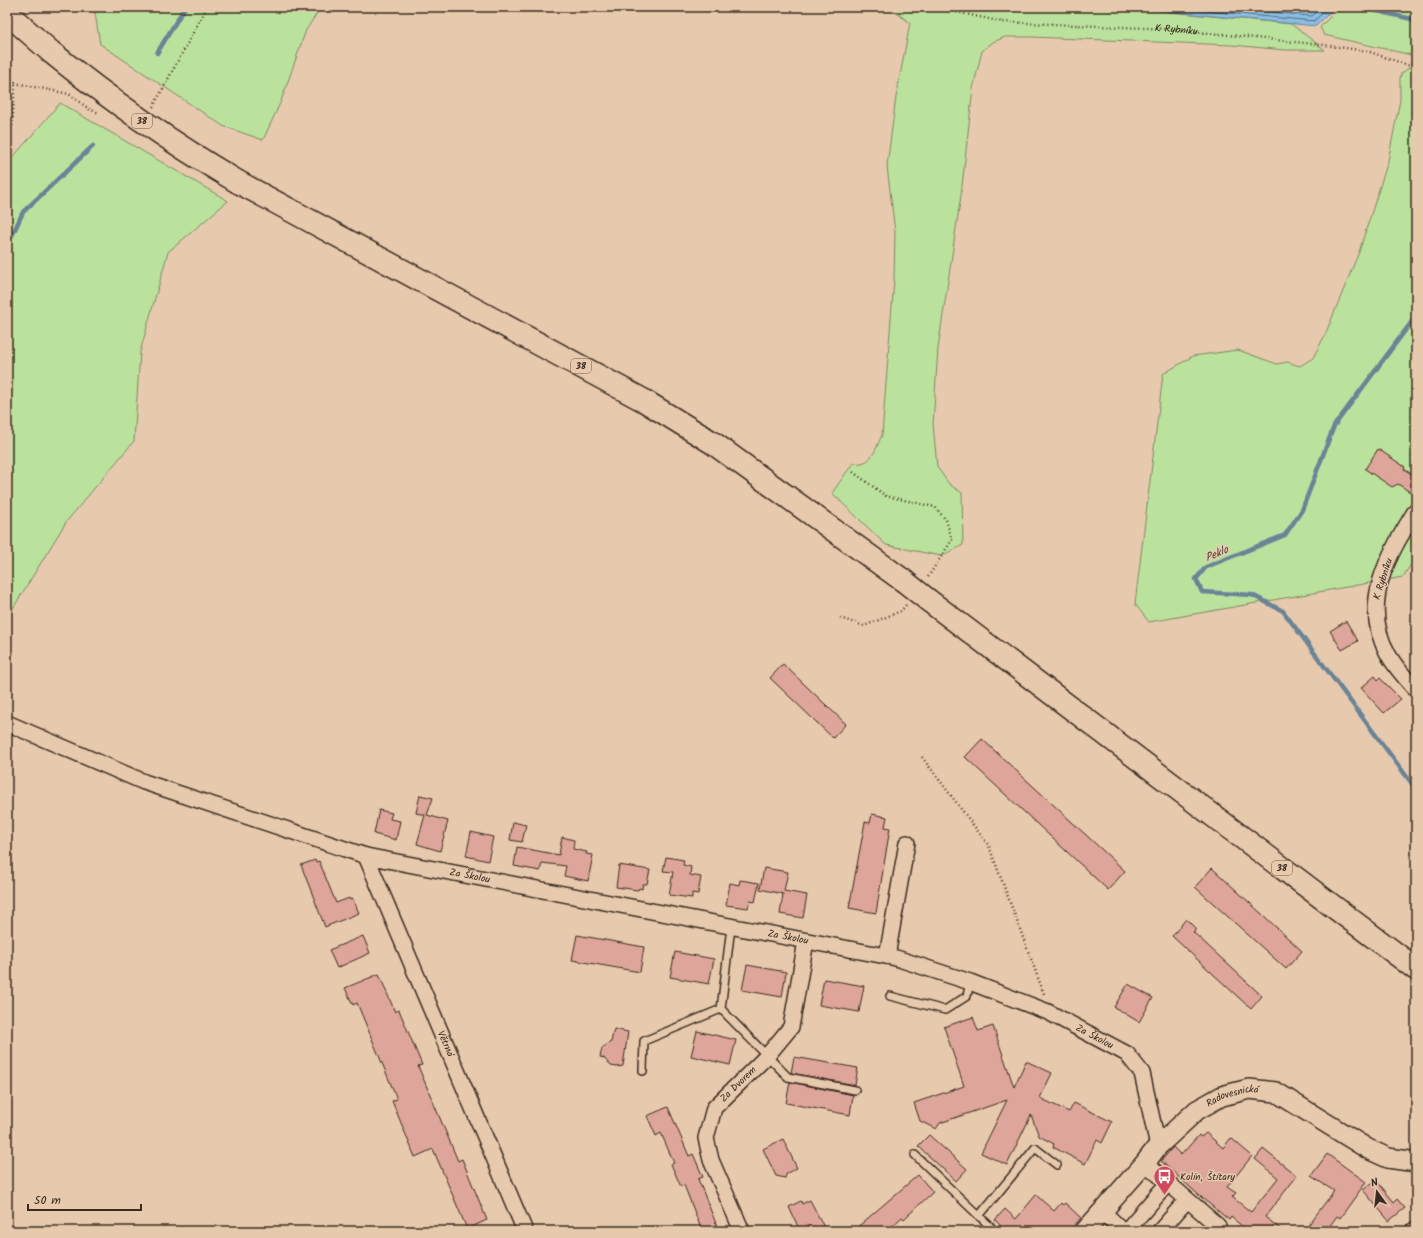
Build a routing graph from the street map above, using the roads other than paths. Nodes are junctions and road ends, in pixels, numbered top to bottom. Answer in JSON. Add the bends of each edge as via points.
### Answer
{"nodes":[{"id":1,"x":7,"y":13,"type":"edge"},
{"id":2,"x":1416,"y":510,"type":"edge"},
{"id":3,"x":1416,"y":690,"type":"edge"},
{"id":4,"x":7,"y":723,"type":"edge"},
{"id":5,"x":907,"y":842,"type":"dead end"},
{"id":6,"x":366,"y":856,"type":"junction"},
{"id":7,"x":731,"y":927,"type":"junction"},
{"id":8,"x":806,"y":941,"type":"junction"},
{"id":9,"x":886,"y":956,"type":"junction"},
{"id":10,"x":1416,"y":969,"type":"edge"},
{"id":11,"x":970,"y":982,"type":"junction"},
{"id":12,"x":890,"y":996,"type":"dead end"},
{"id":13,"x":721,"y":1008,"type":"junction"},
{"id":14,"x":767,"y":1056,"type":"junction"},
{"id":15,"x":643,"y":1071,"type":"dead end"},
{"id":16,"x":855,"y":1090,"type":"dead end"},
{"id":17,"x":1158,"y":1146,"type":"junction"},
{"id":18,"x":915,"y":1155,"type":"dead end"},
{"id":19,"x":1416,"y":1162,"type":"edge"},
{"id":20,"x":1145,"y":1163,"type":"junction"},
{"id":21,"x":1057,"y":1165,"type":"dead end"},
{"id":22,"x":1168,"y":1183,"type":"junction"},
{"id":23,"x":1187,"y":1200,"type":"junction"},
{"id":24,"x":1102,"y":1211,"type":"junction"},
{"id":25,"x":979,"y":1216,"type":"junction"},
{"id":26,"x":1219,"y":1229,"type":"edge"},
{"id":27,"x":1416,"y":1229,"type":"edge"},
{"id":28,"x":525,"y":1231,"type":"edge"},
{"id":29,"x":742,"y":1231,"type":"edge"},
{"id":30,"x":995,"y":1231,"type":"edge"},
{"id":31,"x":1085,"y":1231,"type":"edge"},
{"id":32,"x":1125,"y":1231,"type":"edge"},
{"id":33,"x":1160,"y":1231,"type":"edge"},
{"id":34,"x":1413,"y":1231,"type":"edge"}],
"edges":[{"from":1,"to":10,"type":"main road","number":"38","bridge":true,"via":[[51,52],[136,118],[238,182],[578,364],[713,443],[916,591]]},
{"from":2,"to":3,"type":"street","name":"K Rybníku","via":[[1392,551],[1376,595],[1375,609],[1387,654]]},
{"from":4,"to":6,"type":"street","name":"Za Školou","via":[[144,782]]},
{"from":5,"to":9,"type":"street"},
{"from":6,"to":7,"type":"street","name":"Za Školou"},
{"from":6,"to":28,"type":"street","name":"Větrná"},
{"from":7,"to":8,"type":"street","name":"Za Školou"},
{"from":7,"to":13,"type":"lane"},
{"from":8,"to":9,"type":"street","name":"Za Školou"},
{"from":8,"to":14,"type":"street","name":"Za Dvorem","via":[[790,1027]]},
{"from":9,"to":11,"type":"street","name":"Za Školou"},
{"from":11,"to":12,"type":"lane","via":[[967,996],[945,1010]]},
{"from":11,"to":17,"type":"street","name":"Za Školou","via":[[1048,1012],[1127,1054],[1142,1073]]},
{"from":13,"to":14,"type":"lane"},
{"from":13,"to":15,"type":"lane","via":[[644,1042]]},
{"from":14,"to":16,"type":"lane","via":[[788,1077]]},
{"from":14,"to":29,"type":"street","name":"Za Dvorem","via":[[714,1108],[706,1138],[711,1160]]},
{"from":17,"to":19,"type":"street","name":"Radovesnická","via":[[1197,1110],[1222,1096],[1249,1089],[1276,1092],[1368,1149],[1388,1158]]},
{"from":17,"to":20,"type":"street","name":"Radovesnická"},
{"from":18,"to":25,"type":"lane"},
{"from":20,"to":22,"type":"street"},
{"from":20,"to":24,"type":"street","name":"Radovesnická"},
{"from":21,"to":25,"type":"lane","via":[[1035,1148]]},
{"from":22,"to":23,"type":"street"},
{"from":22,"to":32,"type":"street"},
{"from":23,"to":26,"type":"street"},
{"from":23,"to":33,"type":"street"},
{"from":24,"to":31,"type":"street","name":"Radovesnická"},
{"from":24,"to":32,"type":"street"},
{"from":25,"to":30,"type":"lane"},
{"from":27,"to":34,"type":"street"}]}
